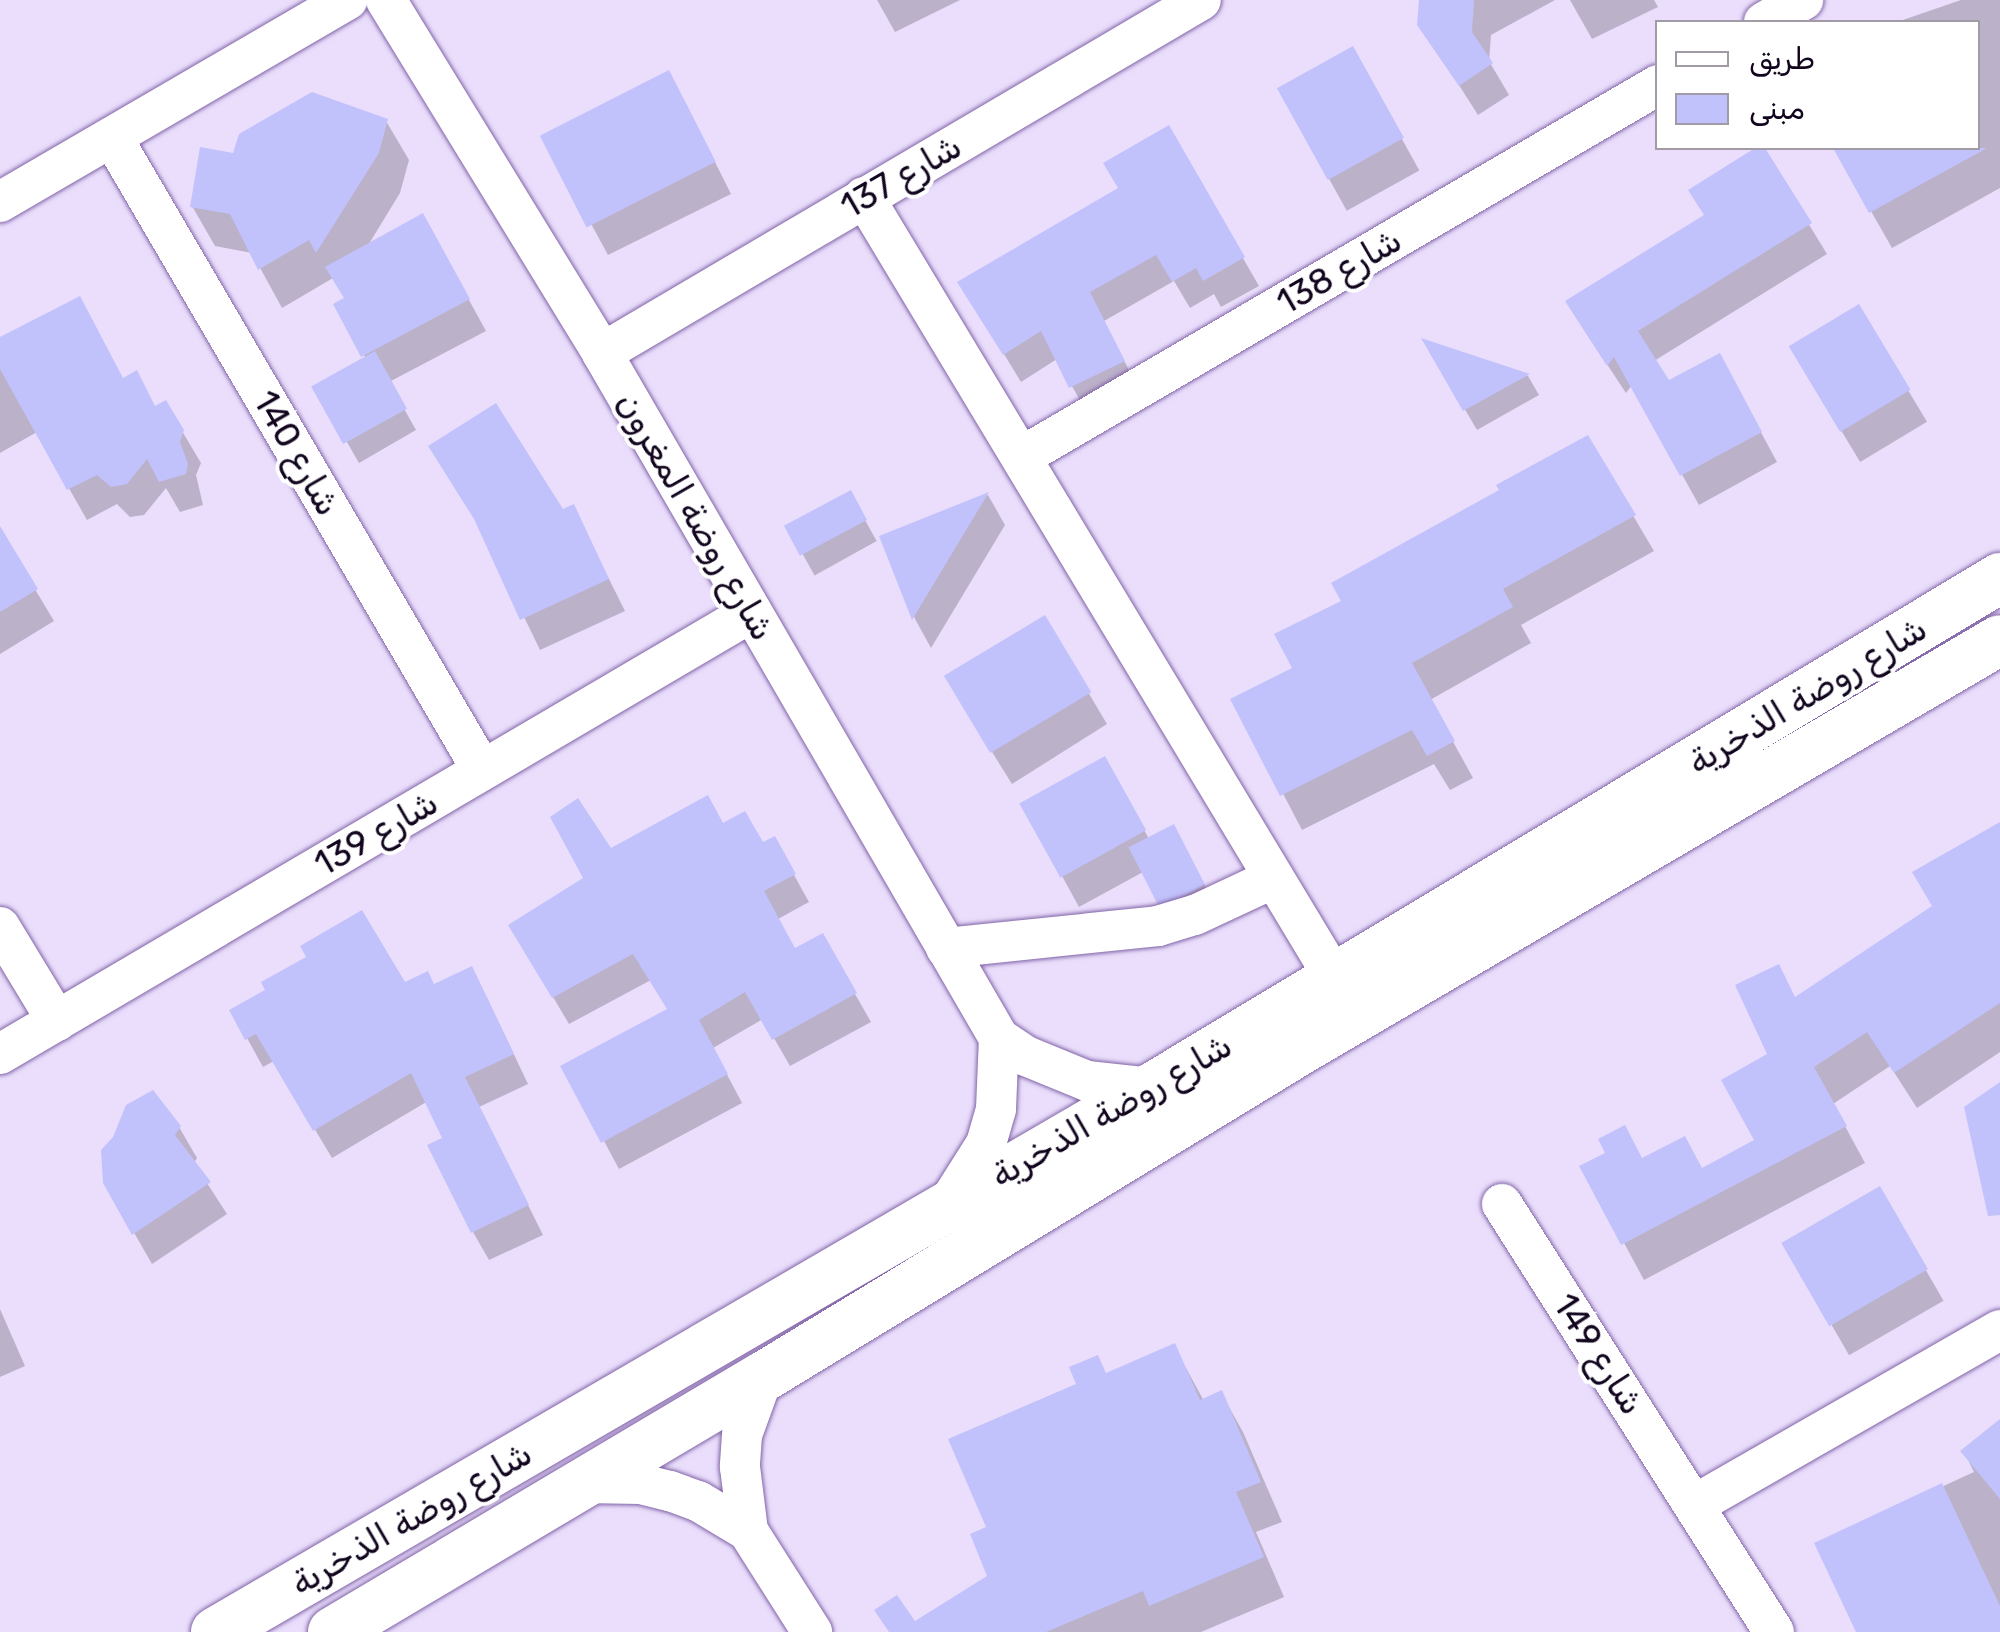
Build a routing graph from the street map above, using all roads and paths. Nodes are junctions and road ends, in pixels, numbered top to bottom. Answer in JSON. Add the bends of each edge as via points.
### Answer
{"nodes":[{"id":1,"x":347,"y":0,"type":"edge"},
{"id":2,"x":386,"y":0,"type":"edge"},
{"id":3,"x":1201,"y":0,"type":"edge"},
{"id":4,"x":1803,"y":0,"type":"edge"},
{"id":5,"x":1768,"y":20,"type":"edge"},
{"id":6,"x":1655,"y":87,"type":"edge"},
{"id":7,"x":112,"y":137,"type":"junction"},
{"id":8,"x":864,"y":197,"type":"junction"},
{"id":9,"x":0,"y":202,"type":"edge"},
{"id":10,"x":602,"y":353,"type":"junction"},
{"id":11,"x":1021,"y":457,"type":"junction"},
{"id":12,"x":2000,"y":578,"type":"edge"},
{"id":13,"x":752,"y":612,"type":"junction"},
{"id":14,"x":2000,"y":640,"type":"edge"},
{"id":15,"x":482,"y":770,"type":"junction"},
{"id":16,"x":1274,"y":878,"type":"junction"},
{"id":17,"x":0,"y":927,"type":"edge"},
{"id":18,"x":946,"y":948,"type":"junction"},
{"id":19,"x":1335,"y":979,"type":"junction"},
{"id":20,"x":57,"y":1021,"type":"junction"},
{"id":21,"x":999,"y":1038,"type":"junction"},
{"id":22,"x":0,"y":1054,"type":"edge"},
{"id":23,"x":1152,"y":1088,"type":"junction"},
{"id":24,"x":948,"y":1204,"type":"junction"},
{"id":25,"x":1502,"y":1204,"type":"dead end"},
{"id":26,"x":2000,"y":1330,"type":"edge"},
{"id":27,"x":763,"y":1378,"type":"junction"},
{"id":28,"x":582,"y":1483,"type":"junction"},
{"id":29,"x":1696,"y":1504,"type":"junction"},
{"id":30,"x":748,"y":1531,"type":"junction"},
{"id":31,"x":216,"y":1632,"type":"edge"},
{"id":32,"x":333,"y":1632,"type":"edge"},
{"id":33,"x":812,"y":1632,"type":"edge"},
{"id":34,"x":1774,"y":1632,"type":"edge"}],
"edges":[{"from":1,"to":7,"type":"street"},
{"from":2,"to":10,"type":"street","name":"شارع روضة المغرون"},
{"from":3,"to":8,"type":"street","name":"شارع 137"},
{"from":4,"to":5,"type":"street"},
{"from":6,"to":11,"type":"street","name":"شارع 138"},
{"from":7,"to":9,"type":"street"},
{"from":7,"to":15,"type":"street","name":"شارع 140"},
{"from":8,"to":10,"type":"street","name":"شارع 137"},
{"from":8,"to":11,"type":"street"},
{"from":10,"to":13,"type":"street","name":"شارع روضة المغرون"},
{"from":11,"to":16,"type":"street"},
{"from":12,"to":19,"type":"street","name":"شارع روضة الذخرية"},
{"from":13,"to":15,"type":"street","name":"شارع 139"},
{"from":13,"to":18,"type":"street","name":"شارع روضة المغرون"},
{"from":14,"to":27,"type":"street","name":"شارع روضة الذخرية","via":[[1305,1047]]},
{"from":15,"to":20,"type":"street","name":"شارع 139"},
{"from":16,"to":18,"type":"street","via":[[1158,926]]},
{"from":16,"to":19,"type":"street"},
{"from":17,"to":20,"type":"street"},
{"from":18,"to":21,"type":"street","name":"شارع روضة المغرون"},
{"from":19,"to":23,"type":"street","name":"شارع روضة الذخرية"},
{"from":20,"to":22,"type":"street","name":"شارع 139"},
{"from":21,"to":23,"type":"street","name":"شارع روضة المغرون","via":[[1087,1081]]},
{"from":21,"to":24,"type":"street","via":[[998,1091],[986,1144]]},
{"from":23,"to":24,"type":"street","name":"شارع روضة الذخرية"},
{"from":24,"to":31,"type":"street","name":"شارع روضة الذخرية"},
{"from":25,"to":29,"type":"street","name":"شارع 149"},
{"from":26,"to":29,"type":"street"},
{"from":27,"to":28,"type":"street","name":"شارع روضة الذخرية"},
{"from":27,"to":30,"type":"street","via":[[742,1435]]},
{"from":28,"to":30,"type":"street","via":[[670,1491]]},
{"from":28,"to":32,"type":"street","name":"شارع روضة الذخرية"},
{"from":29,"to":34,"type":"street","name":"شارع 149"},
{"from":30,"to":33,"type":"street"}]}
